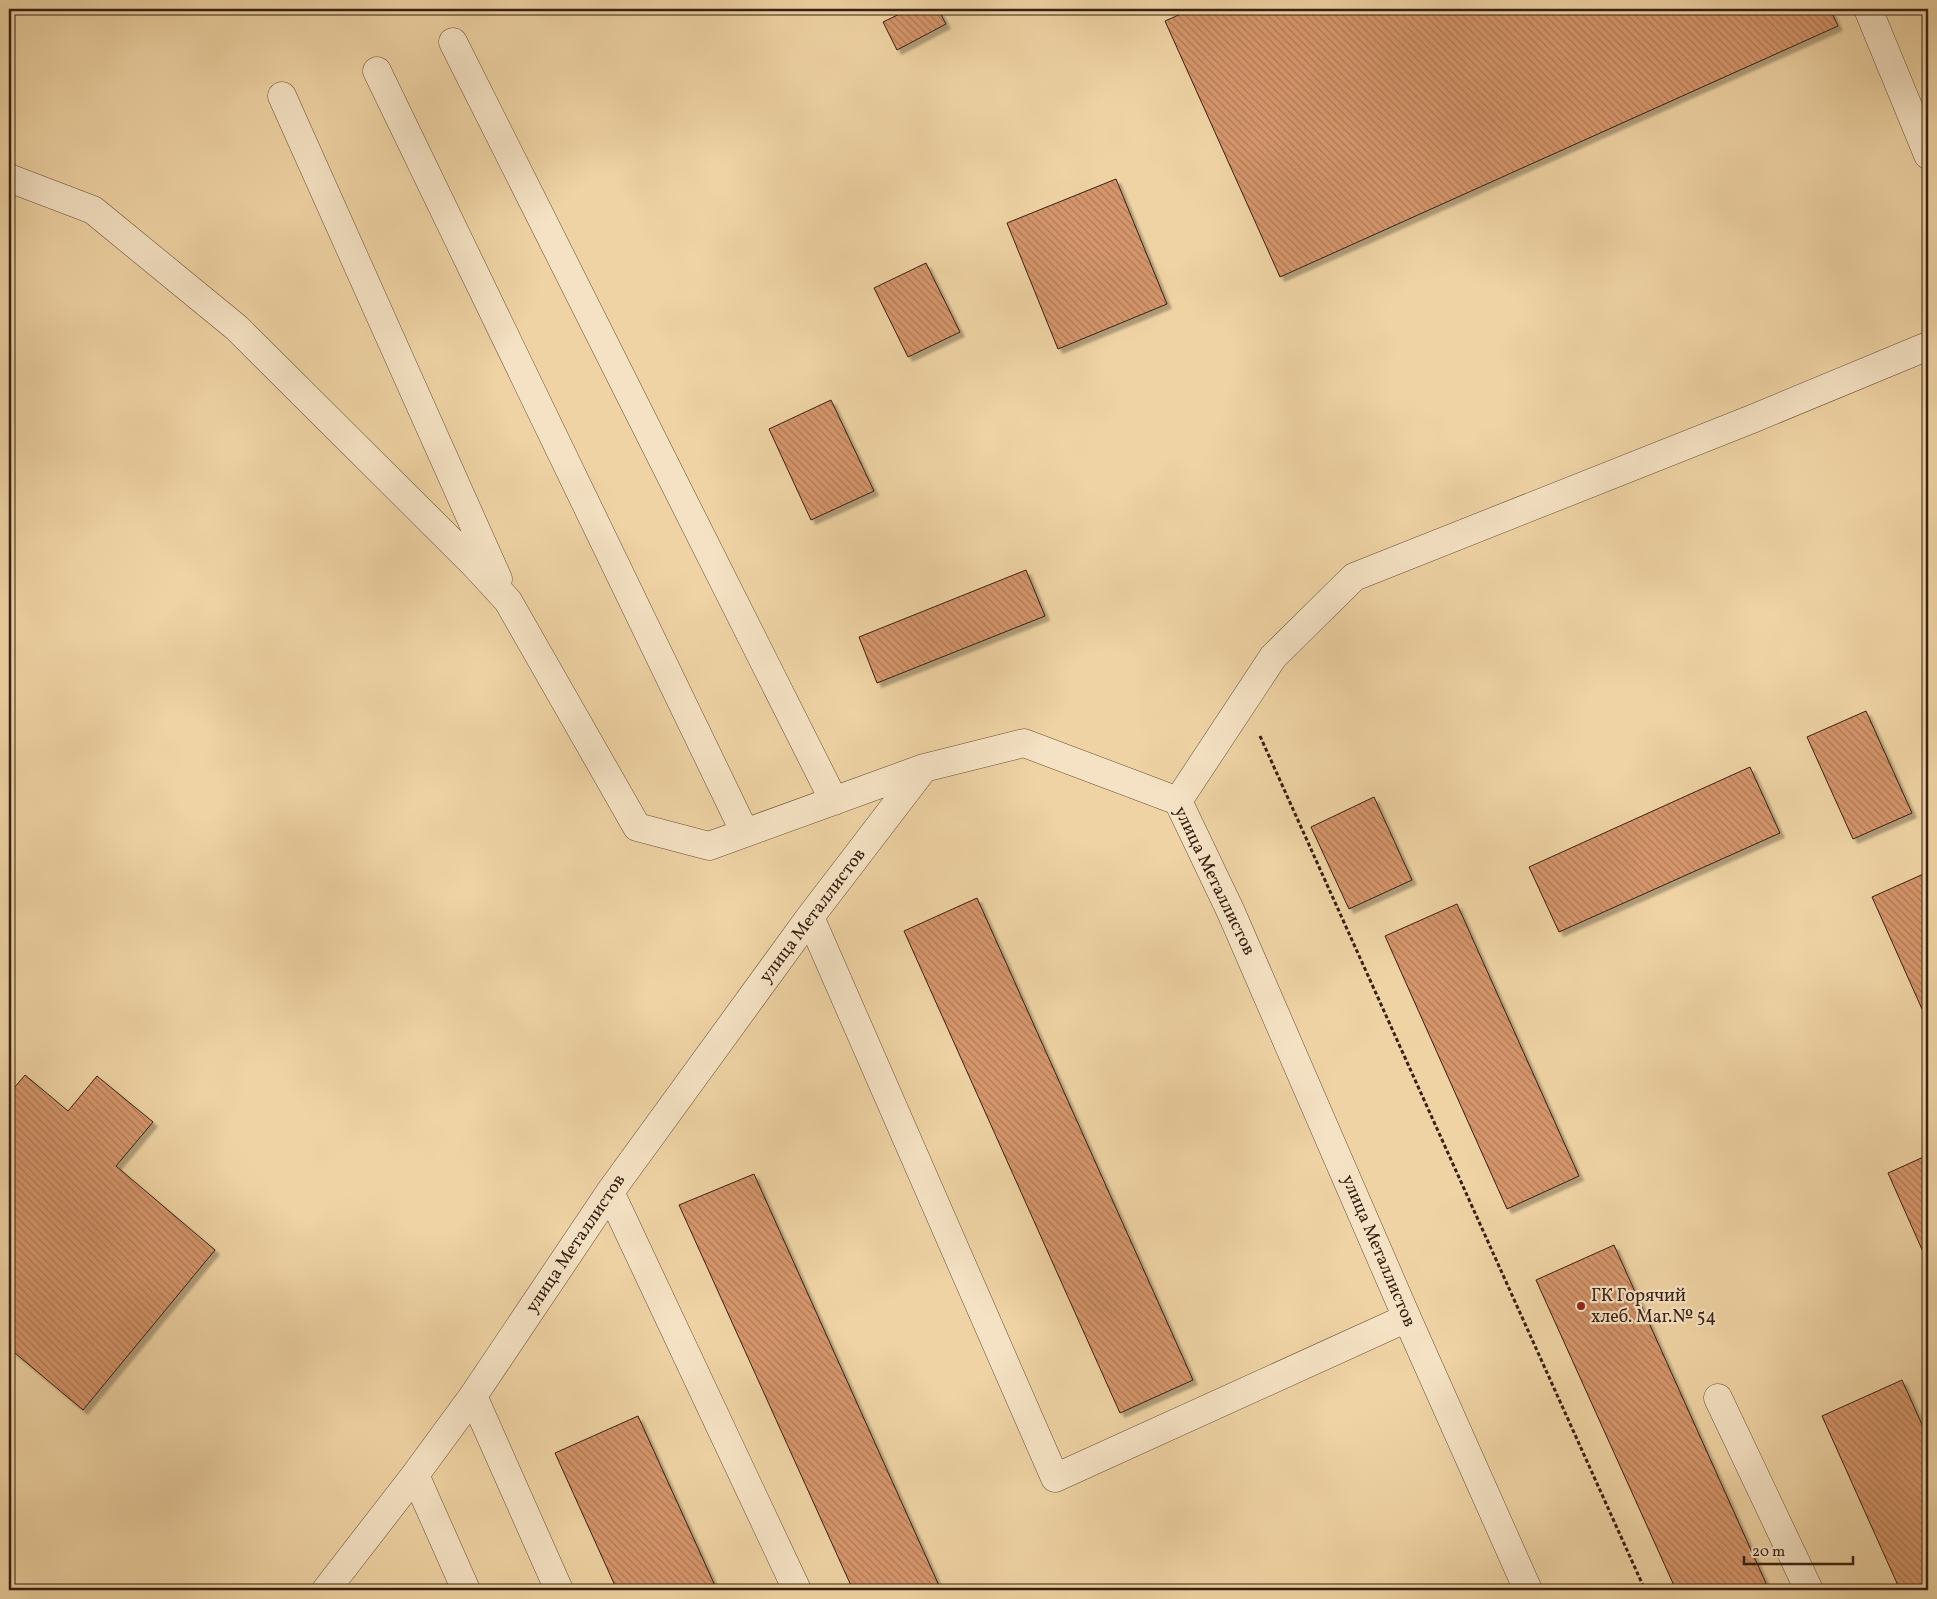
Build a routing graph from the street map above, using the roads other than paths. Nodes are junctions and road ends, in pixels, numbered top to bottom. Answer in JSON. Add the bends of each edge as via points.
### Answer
{"nodes":[{"id":1,"x":1868,"y":9,"type":"edge"},
{"id":2,"x":453,"y":42,"type":"dead end"},
{"id":3,"x":378,"y":71,"type":"dead end"},
{"id":4,"x":282,"y":96,"type":"dead end"},
{"id":5,"x":1928,"y":155,"type":"edge"},
{"id":6,"x":9,"y":178,"type":"edge"},
{"id":7,"x":1928,"y":346,"type":"edge"},
{"id":8,"x":508,"y":600,"type":"junction"},
{"id":9,"x":924,"y":768,"type":"junction"},
{"id":10,"x":834,"y":801,"type":"junction"},
{"id":11,"x":1178,"y":801,"type":"junction"},
{"id":12,"x":745,"y":833,"type":"junction"},
{"id":13,"x":810,"y":917,"type":"junction"},
{"id":14,"x":610,"y":1192,"type":"junction"},
{"id":15,"x":1407,"y":1318,"type":"junction"},
{"id":16,"x":473,"y":1396,"type":"junction"},
{"id":17,"x":1718,"y":1398,"type":"dead end"},
{"id":18,"x":416,"y":1475,"type":"junction"},
{"id":19,"x":326,"y":1590,"type":"edge"},
{"id":20,"x":466,"y":1590,"type":"edge"},
{"id":21,"x":559,"y":1590,"type":"edge"},
{"id":22,"x":797,"y":1590,"type":"edge"},
{"id":23,"x":1528,"y":1590,"type":"edge"},
{"id":24,"x":1809,"y":1590,"type":"edge"}],
"edges":[{"from":1,"to":5,"type":"street"},
{"from":2,"to":10,"type":"street"},
{"from":3,"to":12,"type":"street"},
{"from":4,"to":8,"type":"street"},
{"from":6,"to":8,"type":"street","via":[[94,210],[237,328]]},
{"from":7,"to":11,"type":"street","via":[[1354,577],[1273,658]]},
{"from":8,"to":12,"type":"street","via":[[637,827],[709,846]]},
{"from":9,"to":10,"type":"street"},
{"from":9,"to":11,"type":"street","name":"улица Металлистов","via":[[1024,743]]},
{"from":9,"to":13,"type":"street","name":"улица Металлистов"},
{"from":10,"to":12,"type":"street"},
{"from":11,"to":15,"type":"street","name":"улица Металлистов","via":[[1231,912]]},
{"from":13,"to":14,"type":"street","name":"улица Металлистов"},
{"from":13,"to":15,"type":"street","via":[[1055,1478]]},
{"from":14,"to":16,"type":"street","name":"улица Металлистов"},
{"from":14,"to":22,"type":"street"},
{"from":15,"to":23,"type":"street","name":"улица Металлистов"},
{"from":16,"to":18,"type":"street","name":"улица Металлистов"},
{"from":16,"to":21,"type":"street"},
{"from":17,"to":24,"type":"street"},
{"from":18,"to":19,"type":"street","name":"улица Металлистов"},
{"from":18,"to":20,"type":"street"}]}
